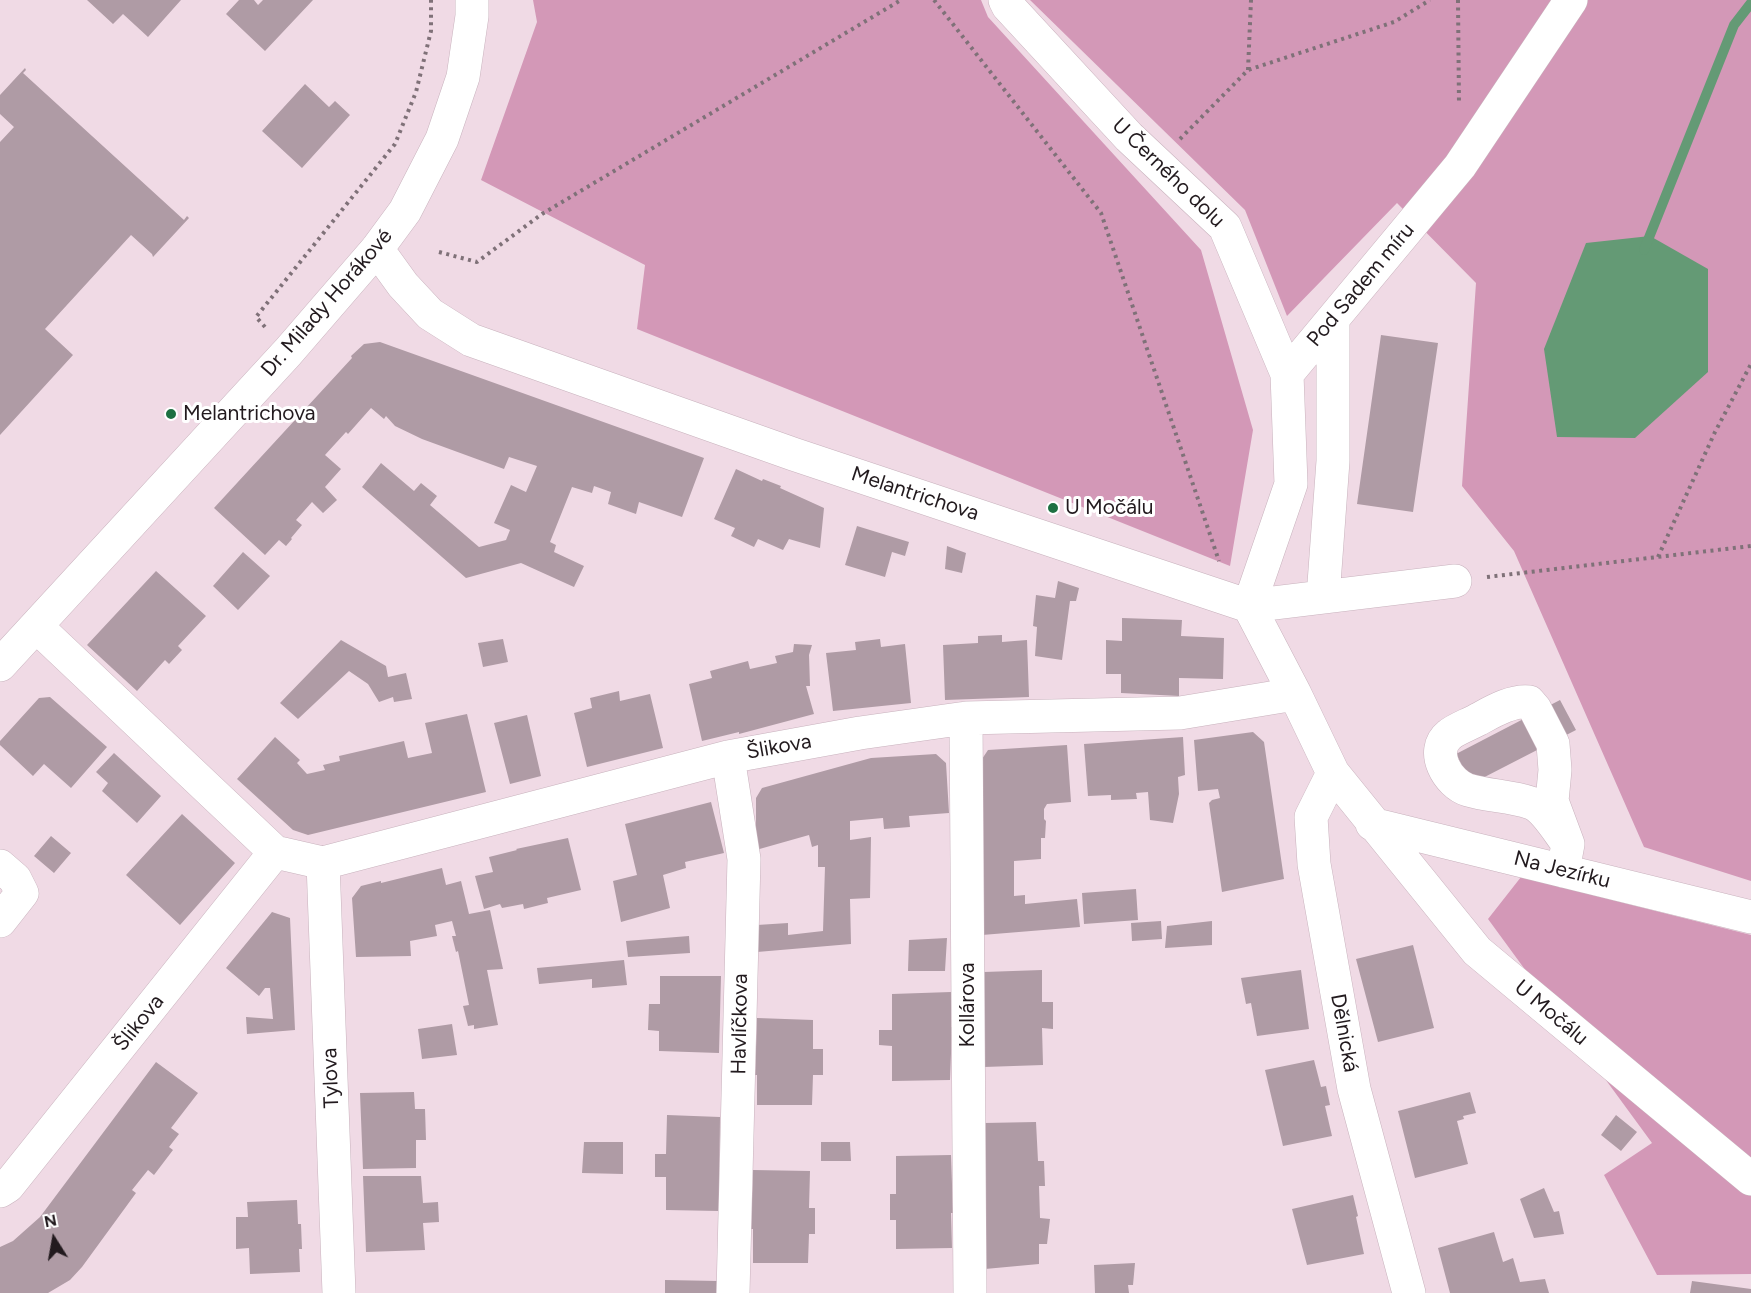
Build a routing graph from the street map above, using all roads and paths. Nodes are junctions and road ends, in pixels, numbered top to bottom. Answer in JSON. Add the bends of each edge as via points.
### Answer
{"nodes":[{"id":1,"x":431,"y":0,"type":"edge"},
{"id":2,"x":472,"y":0,"type":"edge"},
{"id":3,"x":901,"y":0,"type":"edge"},
{"id":4,"x":934,"y":0,"type":"edge"},
{"id":5,"x":1005,"y":0,"type":"edge"},
{"id":6,"x":1251,"y":0,"type":"edge"},
{"id":7,"x":1430,"y":0,"type":"edge"},
{"id":8,"x":1458,"y":0,"type":"edge"},
{"id":9,"x":1571,"y":0,"type":"edge"},
{"id":10,"x":1248,"y":70,"type":"junction"},
{"id":11,"x":1459,"y":107,"type":"dead end"},
{"id":12,"x":1156,"y":163,"type":"junction"},
{"id":13,"x":377,"y":249,"type":"junction"},
{"id":14,"x":439,"y":252,"type":"dead end"},
{"id":15,"x":1333,"y":318,"type":"junction"},
{"id":16,"x":288,"y":352,"type":"junction"},
{"id":17,"x":1751,"y":364,"type":"edge"},
{"id":18,"x":1287,"y":374,"type":"junction"},
{"id":19,"x":1751,"y":546,"type":"edge"},
{"id":20,"x":1658,"y":557,"type":"junction"},
{"id":21,"x":1455,"y":581,"type":"joint"},
{"id":22,"x":1217,"y":594,"type":"junction"},
{"id":23,"x":1323,"y":597,"type":"junction"},
{"id":24,"x":1250,"y":606,"type":"junction"},
{"id":25,"x":36,"y":626,"type":"junction"},
{"id":26,"x":0,"y":665,"type":"edge"},
{"id":27,"x":1295,"y":694,"type":"junction"},
{"id":28,"x":966,"y":718,"type":"junction"},
{"id":29,"x":728,"y":757,"type":"junction"},
{"id":30,"x":1333,"y":773,"type":"junction"},
{"id":31,"x":1372,"y":824,"type":"junction"},
{"id":32,"x":275,"y":852,"type":"junction"},
{"id":33,"x":1566,"y":858,"type":"junction"},
{"id":34,"x":323,"y":863,"type":"junction"},
{"id":35,"x":0,"y":866,"type":"edge"},
{"id":36,"x":4,"y":906,"type":"edge"},
{"id":37,"x":1751,"y":917,"type":"edge"},
{"id":38,"x":1751,"y":1179,"type":"edge"},
{"id":39,"x":0,"y":1191,"type":"edge"},
{"id":40,"x":339,"y":1293,"type":"edge"},
{"id":41,"x":733,"y":1293,"type":"edge"},
{"id":42,"x":970,"y":1293,"type":"edge"},
{"id":43,"x":1409,"y":1293,"type":"edge"}],
"edges":[{"from":1,"to":16,"type":"path","via":[[431,31],[416,92],[395,144],[255,317]]},
{"from":2,"to":13,"type":"street","name":"Dr. Milady Horákové","via":[[463,77],[442,140],[405,211]]},
{"from":3,"to":14,"type":"path","via":[[542,214],[477,262]]},
{"from":4,"to":22,"type":"path","via":[[1101,213],[1224,574]]},
{"from":5,"to":12,"type":"street","name":"U Černého dolu"},
{"from":6,"to":10,"type":"path"},
{"from":7,"to":10,"type":"path","via":[[1394,22]]},
{"from":8,"to":11,"type":"path"},
{"from":9,"to":15,"type":"street","name":"Pod Sadem míru","via":[[1460,166]]},
{"from":10,"to":12,"type":"path"},
{"from":12,"to":18,"type":"street","name":"U Černého dolu","via":[[1225,227]]},
{"from":13,"to":16,"type":"street","name":"Dr. Milady Horákové"},
{"from":13,"to":22,"type":"street","name":"Melantrichova","via":[[430,314],[471,340],[793,454]]},
{"from":15,"to":18,"type":"street","name":"Pod Sadem míru"},
{"from":15,"to":23,"type":"street","via":[[1333,461]]},
{"from":16,"to":25,"type":"street","name":"Dr. Milady Horákové"},
{"from":17,"to":20,"type":"path"},
{"from":18,"to":24,"type":"street","via":[[1291,484]]},
{"from":19,"to":20,"type":"path"},
{"from":20,"to":21,"type":"path"},
{"from":21,"to":23,"type":"street"},
{"from":22,"to":24,"type":"street","name":"Melantrichova"},
{"from":23,"to":24,"type":"street"},
{"from":24,"to":27,"type":"street"},
{"from":25,"to":26,"type":"street","name":"Dr. Milady Horákové"},
{"from":25,"to":32,"type":"street"},
{"from":27,"to":28,"type":"street","name":"Šlikova","via":[[1180,713]]},
{"from":27,"to":30,"type":"street"},
{"from":28,"to":29,"type":"street","name":"Šlikova"},
{"from":28,"to":42,"type":"street","name":"Kollárova"},
{"from":29,"to":34,"type":"street","name":"Šlikova"},
{"from":29,"to":41,"type":"street","name":"Havlíčkova","via":[[744,859]]},
{"from":30,"to":31,"type":"street"},
{"from":30,"to":43,"type":"street","name":"Dělnická","via":[[1311,817],[1314,864],[1354,1089]]},
{"from":31,"to":33,"type":"street","name":"Na Jezírku"},
{"from":31,"to":38,"type":"street","name":"U Močálu","via":[[1476,951]]},
{"from":32,"to":34,"type":"street","name":"Šlikova"},
{"from":32,"to":39,"type":"street","name":"Šlikova","via":[[8,1186]]},
{"from":33,"to":33,"type":"street","via":[[1552,801],[1553,744],[1529,702],[1520,701],[1488,714],[1449,735],[1441,745],[1440,758],[1454,781],[1466,790],[1534,804],[1551,821]]},
{"from":33,"to":37,"type":"street","name":"Na Jezírku"},
{"from":34,"to":40,"type":"street","name":"Tylova"},
{"from":35,"to":36,"type":"street","via":[[15,879],[22,893]]}]}
